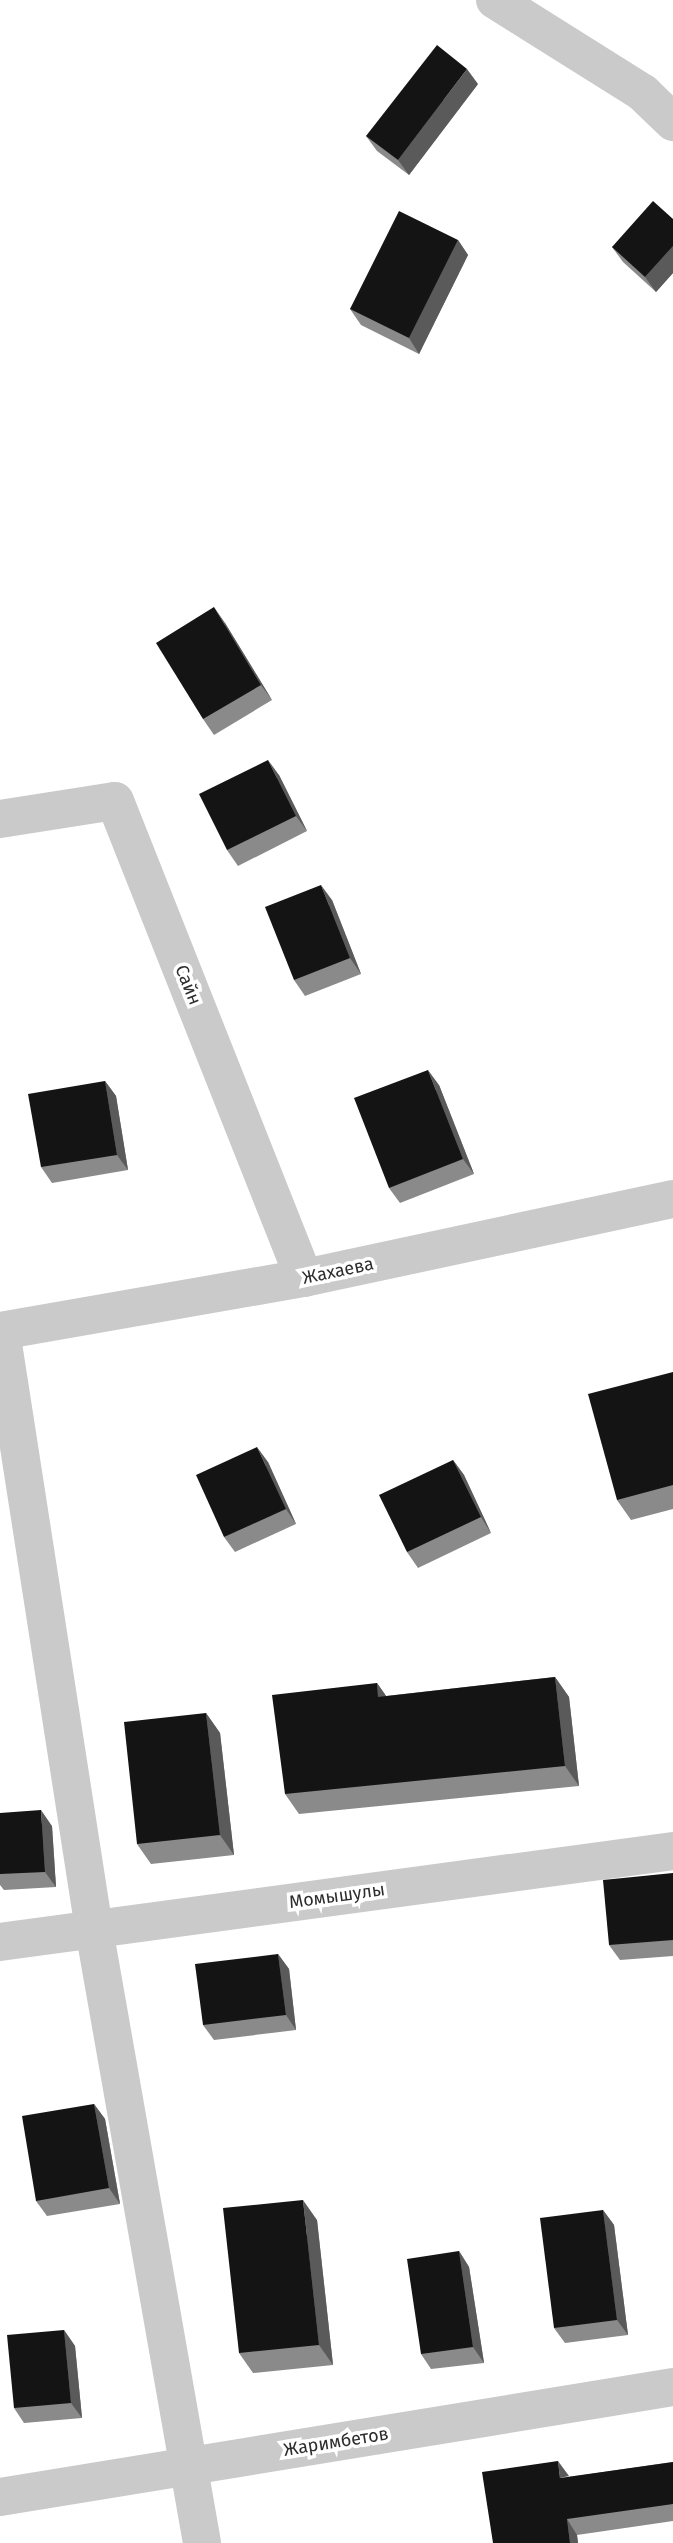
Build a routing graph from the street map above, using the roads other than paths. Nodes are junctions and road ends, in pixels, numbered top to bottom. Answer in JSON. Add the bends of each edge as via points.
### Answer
{"nodes":[{"id":1,"x":495,"y":0,"type":"edge"},
{"id":2,"x":673,"y":122,"type":"edge"},
{"id":3,"x":0,"y":819,"type":"edge"},
{"id":4,"x":673,"y":1199,"type":"edge"},
{"id":5,"x":304,"y":1278,"type":"junction"},
{"id":6,"x":0,"y":1331,"type":"edge"},
{"id":7,"x":673,"y":1851,"type":"edge"},
{"id":8,"x":94,"y":1929,"type":"junction"},
{"id":9,"x":0,"y":1942,"type":"edge"},
{"id":10,"x":673,"y":2387,"type":"edge"},
{"id":11,"x":191,"y":2466,"type":"junction"},
{"id":12,"x":0,"y":2497,"type":"edge"},
{"id":13,"x":202,"y":2543,"type":"edge"}],
"edges":[{"from":1,"to":2,"type":"street","via":[[643,93]]},
{"from":3,"to":5,"type":"street","name":"Сайн","via":[[115,801]]},
{"from":4,"to":5,"type":"street","name":"Жахаева"},
{"from":5,"to":6,"type":"street","name":"Жахаева"},
{"from":6,"to":8,"type":"street"},
{"from":7,"to":8,"type":"street","name":"Момышулы"},
{"from":8,"to":9,"type":"street","name":"Момышулы"},
{"from":8,"to":11,"type":"street"},
{"from":10,"to":11,"type":"street","name":"Жаримбетов"},
{"from":11,"to":12,"type":"street","name":"Жаримбетов"},
{"from":11,"to":13,"type":"street"}]}
